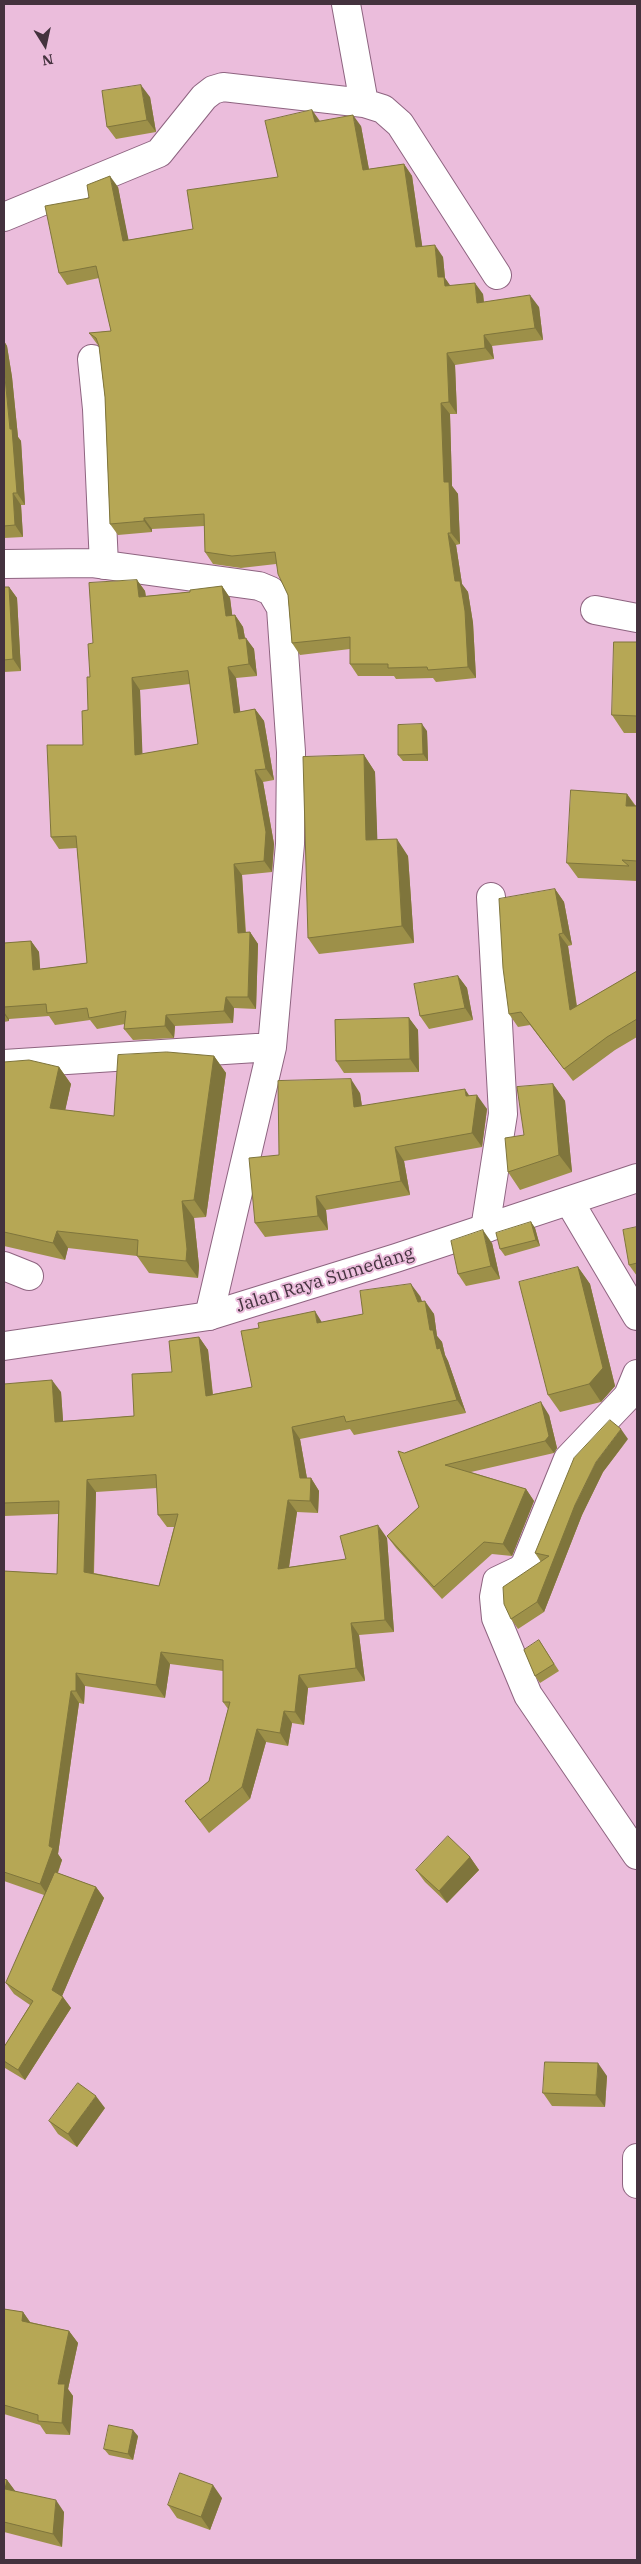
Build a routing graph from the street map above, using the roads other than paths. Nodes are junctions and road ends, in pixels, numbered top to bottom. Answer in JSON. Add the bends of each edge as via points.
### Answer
{"nodes":[{"id":1,"x":346,"y":4,"type":"edge"},
{"id":2,"x":364,"y":103,"type":"junction"},
{"id":3,"x":4,"y":217,"type":"edge"},
{"id":4,"x":497,"y":275,"type":"dead end"},
{"id":5,"x":92,"y":359,"type":"dead end"},
{"id":6,"x":4,"y":564,"type":"edge"},
{"id":7,"x":104,"y":565,"type":"junction"},
{"id":8,"x":596,"y":610,"type":"dead end"},
{"id":9,"x":637,"y":618,"type":"edge"},
{"id":10,"x":491,"y":897,"type":"dead end"},
{"id":11,"x":272,"y":1047,"type":"junction"},
{"id":12,"x":4,"y":1064,"type":"edge"},
{"id":13,"x":637,"y":1178,"type":"edge"},
{"id":14,"x":569,"y":1201,"type":"junction"},
{"id":15,"x":485,"y":1229,"type":"junction"},
{"id":16,"x":4,"y":1266,"type":"edge"},
{"id":17,"x":29,"y":1276,"type":"dead end"},
{"id":18,"x":209,"y":1316,"type":"junction"},
{"id":19,"x":637,"y":1316,"type":"edge"},
{"id":20,"x":4,"y":1346,"type":"edge"},
{"id":21,"x":637,"y":1374,"type":"edge"},
{"id":22,"x":637,"y":1855,"type":"edge"},
{"id":23,"x":637,"y":2158,"type":"edge"},
{"id":24,"x":637,"y":2184,"type":"edge"}],
"edges":[{"from":1,"to":2,"type":"main road"},
{"from":2,"to":3,"type":"main road","via":[[235,88],[213,90],[158,153]]},
{"from":2,"to":4,"type":"main road","via":[[383,109],[400,124]]},
{"from":5,"to":7,"type":"main road","via":[[98,409]]},
{"from":6,"to":7,"type":"main road"},
{"from":7,"to":11,"type":"main road","via":[[259,586],[271,592],[281,608],[291,752],[290,844]]},
{"from":8,"to":9,"type":"main road"},
{"from":10,"to":15,"type":"main road","via":[[503,1114]]},
{"from":11,"to":12,"type":"main road"},
{"from":11,"to":18,"type":"main road"},
{"from":13,"to":14,"type":"main road","name":"Jalan Raya Sumedang"},
{"from":14,"to":15,"type":"main road","name":"Jalan Raya Sumedang"},
{"from":14,"to":19,"type":"main road"},
{"from":15,"to":18,"type":"main road","name":"Jalan Raya Sumedang"},
{"from":16,"to":17,"type":"main road"},
{"from":18,"to":20,"type":"main road","name":"Jalan Raya Sumedang"},
{"from":21,"to":22,"type":"main road","via":[[628,1396],[568,1459],[525,1564],[520,1570],[497,1581],[494,1597],[496,1618],[528,1695]]},
{"from":23,"to":24,"type":"main road"}]}
